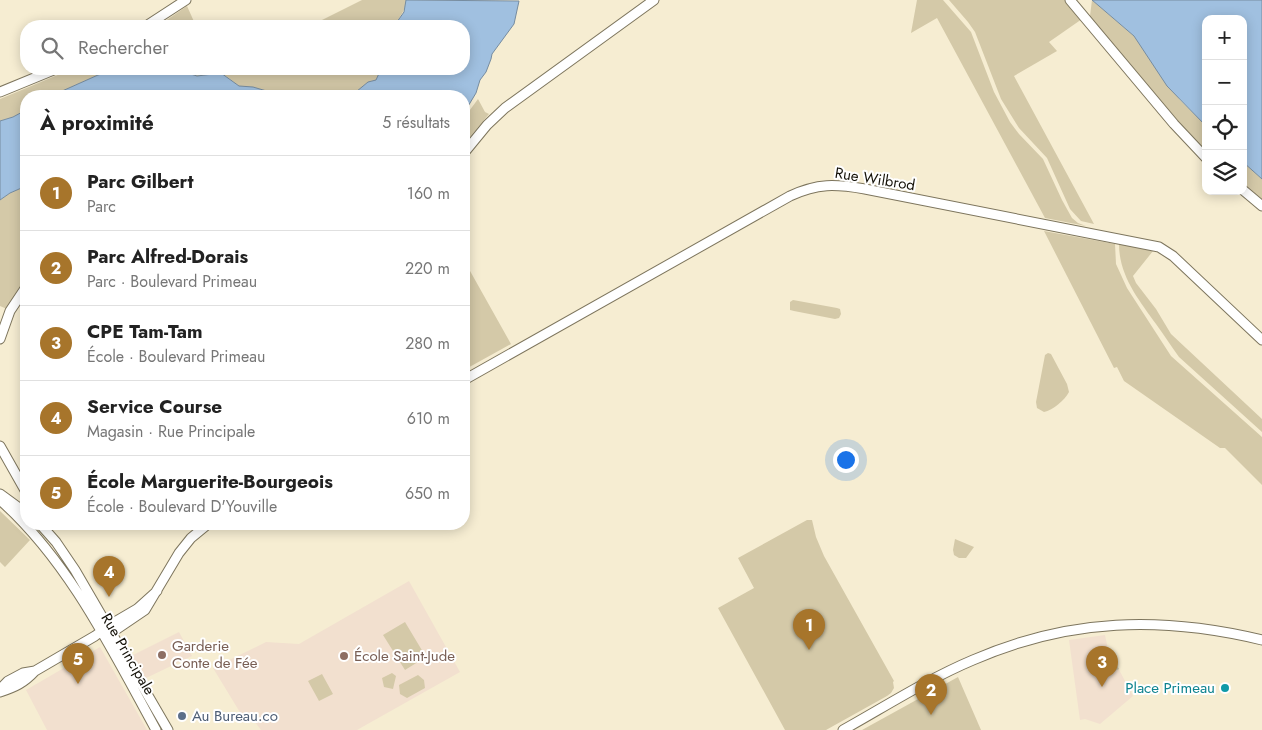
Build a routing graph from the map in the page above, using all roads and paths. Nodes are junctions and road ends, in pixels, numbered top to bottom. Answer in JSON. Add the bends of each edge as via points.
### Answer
{"nodes":[{"id":1,"x":186,"y":0,"type":"edge"},
{"id":2,"x":654,"y":0,"type":"edge"},
{"id":3,"x":1070,"y":0,"type":"edge"},
{"id":4,"x":155,"y":20,"type":"edge"},
{"id":5,"x":41,"y":75,"type":"edge"},
{"id":6,"x":0,"y":92,"type":"edge"},
{"id":7,"x":470,"y":146,"type":"edge"},
{"id":8,"x":1202,"y":154,"type":"edge"},
{"id":9,"x":1247,"y":193,"type":"edge"},
{"id":10,"x":1262,"y":206,"type":"edge"},
{"id":11,"x":20,"y":296,"type":"edge"},
{"id":12,"x":1,"y":336,"type":"edge"},
{"id":13,"x":1262,"y":340,"type":"edge"},
{"id":14,"x":470,"y":377,"type":"edge"},
{"id":15,"x":0,"y":446,"type":"edge"},
{"id":16,"x":20,"y":481,"type":"edge"},
{"id":17,"x":0,"y":494,"type":"edge"},
{"id":18,"x":0,"y":500,"type":"edge"},
{"id":19,"x":20,"y":509,"type":"edge"},
{"id":20,"x":20,"y":518,"type":"edge"},
{"id":21,"x":31,"y":530,"type":"edge"},
{"id":22,"x":46,"y":530,"type":"edge"},
{"id":23,"x":48,"y":530,"type":"edge"},
{"id":24,"x":200,"y":530,"type":"edge"},
{"id":25,"x":51,"y":536,"type":"junction"},
{"id":26,"x":107,"y":630,"type":"junction"},
{"id":27,"x":1262,"y":640,"type":"edge"},
{"id":28,"x":0,"y":690,"type":"edge"},
{"id":29,"x":156,"y":730,"type":"edge"},
{"id":30,"x":168,"y":730,"type":"edge"},
{"id":31,"x":843,"y":730,"type":"edge"}],
"edges":[{"from":1,"to":4,"type":"street"},
{"from":2,"to":7,"type":"street","via":[[504,108]]},
{"from":3,"to":8,"type":"street"},
{"from":5,"to":6,"type":"street"},
{"from":9,"to":10,"type":"street"},
{"from":11,"to":12,"type":"street","via":[[10,311]]},
{"from":13,"to":14,"type":"street","name":"Rue Wilbrod","via":[[1173,256],[1159,247],[865,189],[827,185],[790,196]]},
{"from":15,"to":16,"type":"street"},
{"from":17,"to":19,"type":"street"},
{"from":18,"to":20,"type":"street","name":"Rue Principale"},
{"from":21,"to":26,"type":"street","name":"Rue Principale"},
{"from":22,"to":25,"type":"street","name":"Rue Principale"},
{"from":23,"to":25,"type":"street","name":"Rue Principale"},
{"from":24,"to":26,"type":"street","via":[[183,547],[157,591]]},
{"from":25,"to":26,"type":"street","name":"Rue Principale","via":[[75,570]]},
{"from":26,"to":28,"type":"street","via":[[34,671],[27,680]]},
{"from":26,"to":29,"type":"street","name":"Rue Principale"},
{"from":26,"to":30,"type":"street","name":"Rue Principale"},
{"from":27,"to":31,"type":"street","via":[[1161,624],[1116,625],[1053,634],[973,660]]}]}
